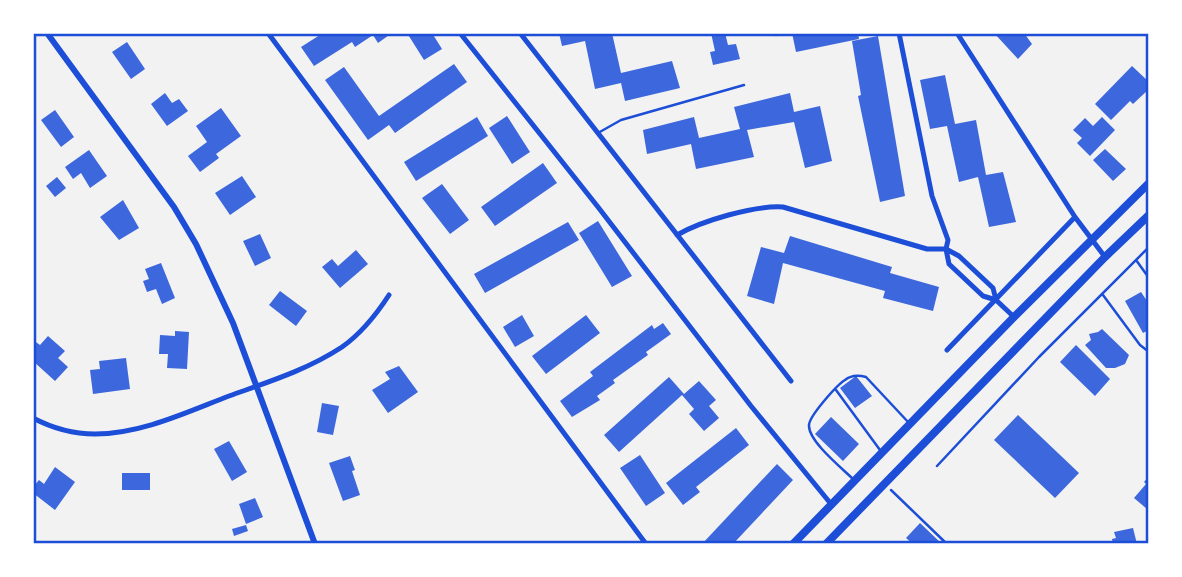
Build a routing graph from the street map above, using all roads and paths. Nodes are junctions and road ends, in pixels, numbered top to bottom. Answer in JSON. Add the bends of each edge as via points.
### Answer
{"nodes":[{"id":1,"x":47,"y":33,"type":"edge"},
{"id":2,"x":268,"y":33,"type":"edge"},
{"id":3,"x":460,"y":33,"type":"edge"},
{"id":4,"x":520,"y":33,"type":"edge"},
{"id":5,"x":898,"y":33,"type":"edge"},
{"id":6,"x":957,"y":33,"type":"edge"},
{"id":7,"x":744,"y":85,"type":"dead end"},
{"id":8,"x":598,"y":133,"type":"junction"},
{"id":9,"x":1149,"y":183,"type":"edge"},
{"id":10,"x":1149,"y":215,"type":"edge"},
{"id":11,"x":1075,"y":218,"type":"junction"},
{"id":12,"x":677,"y":236,"type":"junction"},
{"id":13,"x":1090,"y":239,"type":"junction"},
{"id":14,"x":1149,"y":247,"type":"edge"},
{"id":15,"x":946,"y":249,"type":"junction"},
{"id":16,"x":1105,"y":257,"type":"junction"},
{"id":17,"x":1136,"y":260,"type":"junction"},
{"id":18,"x":1149,"y":278,"type":"edge"},
{"id":19,"x":388,"y":295,"type":"dead end"},
{"id":20,"x":1103,"y":295,"type":"junction"},
{"id":21,"x":996,"y":300,"type":"junction"},
{"id":22,"x":1014,"y":317,"type":"junction"},
{"id":23,"x":947,"y":350,"type":"dead end"},
{"id":24,"x":1149,"y":352,"type":"edge"},
{"id":25,"x":791,"y":381,"type":"dead end"},
{"id":26,"x":257,"y":386,"type":"junction"},
{"id":27,"x":836,"y":390,"type":"junction"},
{"id":28,"x":33,"y":418,"type":"edge"},
{"id":29,"x":909,"y":423,"type":"junction"},
{"id":30,"x":882,"y":452,"type":"junction"},
{"id":31,"x":937,"y":466,"type":"dead end"},
{"id":32,"x":854,"y":481,"type":"junction"},
{"id":33,"x":891,"y":490,"type":"dead end"},
{"id":34,"x":831,"y":504,"type":"junction"},
{"id":35,"x":315,"y":544,"type":"edge"},
{"id":36,"x":646,"y":544,"type":"edge"},
{"id":37,"x":793,"y":544,"type":"edge"},
{"id":38,"x":826,"y":544,"type":"edge"},
{"id":39,"x":947,"y":544,"type":"edge"}],
"edges":[{"from":1,"to":26,"type":"street","via":[[174,207],[228,311]]},
{"from":2,"to":36,"type":"street"},
{"from":3,"to":34,"type":"street"},
{"from":4,"to":8,"type":"street"},
{"from":5,"to":15,"type":"street","via":[[932,196],[948,240]]},
{"from":6,"to":11,"type":"street"},
{"from":7,"to":8,"type":"lane","via":[[621,120]]},
{"from":8,"to":12,"type":"street"},
{"from":9,"to":13,"type":"main road"},
{"from":10,"to":16,"type":"main road"},
{"from":11,"to":13,"type":"street"},
{"from":11,"to":21,"type":"street"},
{"from":12,"to":15,"type":"street","via":[[692,226],[771,206],[927,249]]},
{"from":12,"to":25,"type":"street"},
{"from":13,"to":16,"type":"street"},
{"from":13,"to":22,"type":"main road"},
{"from":14,"to":17,"type":"lane"},
{"from":15,"to":21,"type":"street","via":[[993,288]]},
{"from":15,"to":21,"type":"street","via":[[949,264],[983,296]]},
{"from":16,"to":38,"type":"main road"},
{"from":17,"to":18,"type":"lane"},
{"from":17,"to":20,"type":"lane"},
{"from":19,"to":26,"type":"street","via":[[370,321],[343,346],[298,371]]},
{"from":20,"to":24,"type":"lane"},
{"from":20,"to":31,"type":"lane"},
{"from":21,"to":22,"type":"street"},
{"from":21,"to":23,"type":"street"},
{"from":22,"to":29,"type":"main road"},
{"from":26,"to":28,"type":"street","via":[[116,433],[73,432]]},
{"from":26,"to":35,"type":"street"},
{"from":27,"to":29,"type":"lane","via":[[844,380],[866,377]]},
{"from":27,"to":30,"type":"lane"},
{"from":27,"to":32,"type":"lane","via":[[808,424],[819,446]]},
{"from":29,"to":30,"type":"main road"},
{"from":30,"to":32,"type":"main road"},
{"from":32,"to":34,"type":"main road"},
{"from":33,"to":39,"type":"path"},
{"from":34,"to":37,"type":"main road"}]}
